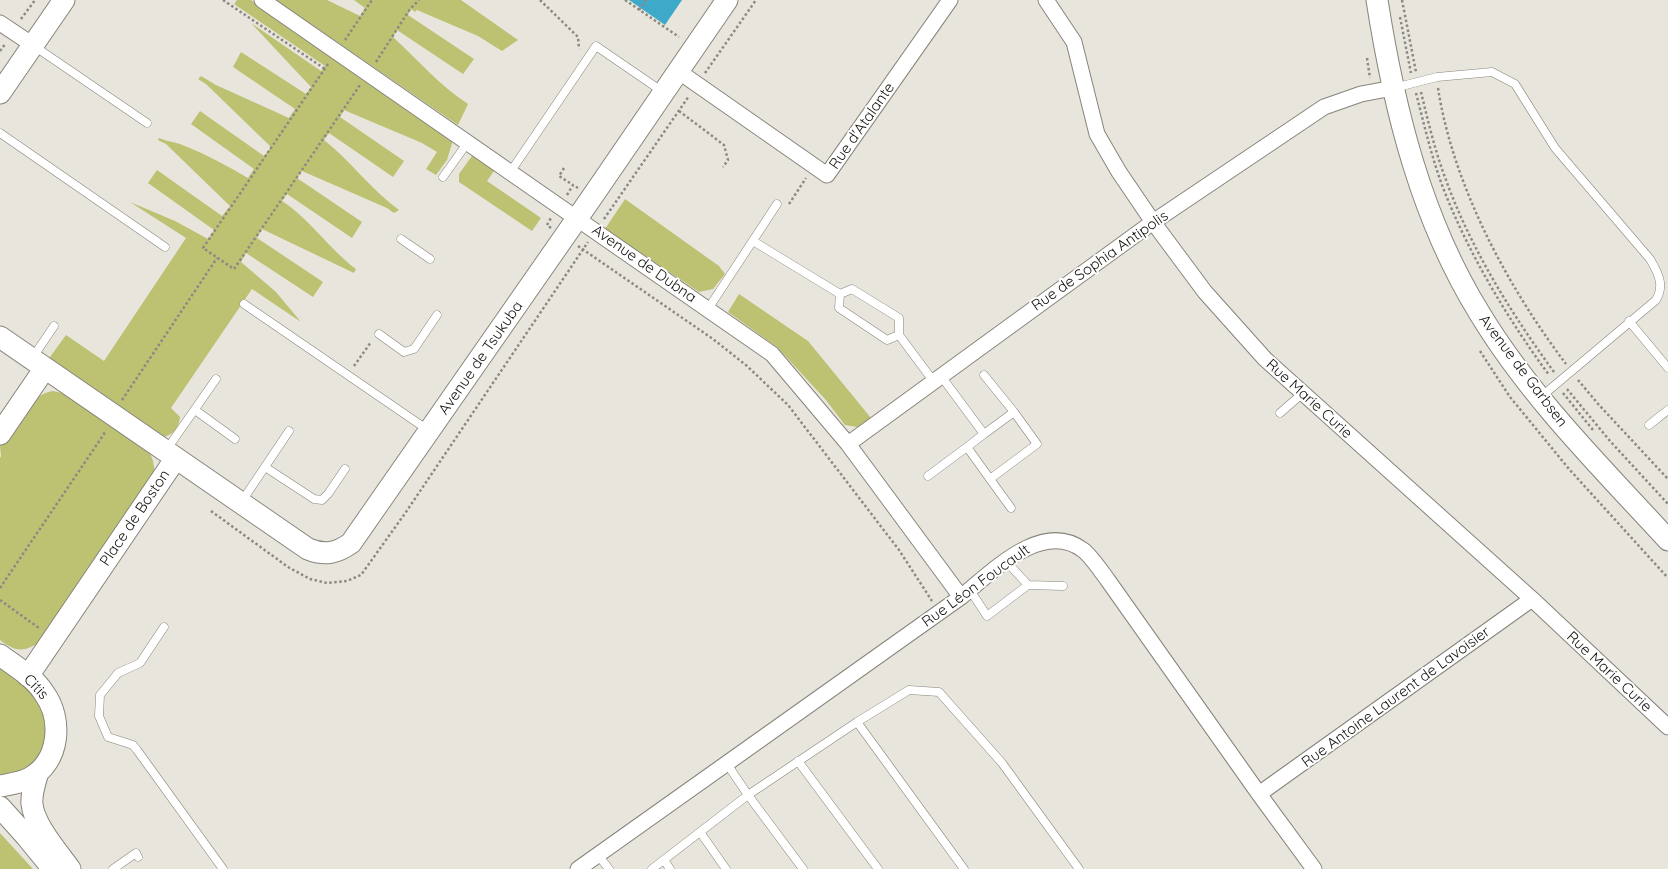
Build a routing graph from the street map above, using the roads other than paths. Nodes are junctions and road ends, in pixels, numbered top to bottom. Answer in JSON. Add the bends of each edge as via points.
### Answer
{"nodes":[{"id":1,"x":64,"y":0,"type":"edge"},
{"id":2,"x":262,"y":0,"type":"edge"},
{"id":3,"x":727,"y":0,"type":"edge"},
{"id":4,"x":950,"y":0,"type":"edge"},
{"id":5,"x":1046,"y":0,"type":"edge"},
{"id":6,"x":1377,"y":0,"type":"edge"},
{"id":7,"x":0,"y":23,"type":"edge"},
{"id":8,"x":33,"y":45,"type":"junction"},
{"id":9,"x":678,"y":71,"type":"junction"},
{"id":10,"x":1393,"y":88,"type":"junction"},
{"id":11,"x":664,"y":92,"type":"junction"},
{"id":12,"x":0,"y":93,"type":"edge"},
{"id":13,"x":147,"y":123,"type":"dead end"},
{"id":14,"x":0,"y":133,"type":"edge"},
{"id":15,"x":468,"y":142,"type":"junction"},
{"id":16,"x":511,"y":171,"type":"junction"},
{"id":17,"x":444,"y":178,"type":"dead end"},
{"id":18,"x":777,"y":204,"type":"road end"},
{"id":19,"x":578,"y":218,"type":"junction"},
{"id":20,"x":1153,"y":222,"type":"junction"},
{"id":21,"x":401,"y":239,"type":"dead end"},
{"id":22,"x":753,"y":241,"type":"junction"},
{"id":23,"x":165,"y":247,"type":"dead end"},
{"id":24,"x":430,"y":259,"type":"dead end"},
{"id":25,"x":840,"y":294,"type":"junction"},
{"id":26,"x":244,"y":304,"type":"dead end"},
{"id":27,"x":708,"y":309,"type":"junction"},
{"id":28,"x":436,"y":315,"type":"dead end"},
{"id":29,"x":1629,"y":321,"type":"junction"},
{"id":30,"x":54,"y":326,"type":"dead end"},
{"id":31,"x":378,"y":334,"type":"road end"},
{"id":32,"x":899,"y":335,"type":"junction"},
{"id":33,"x":0,"y":337,"type":"edge"},
{"id":34,"x":39,"y":363,"type":"junction"},
{"id":35,"x":1668,"y":368,"type":"edge"},
{"id":36,"x":984,"y":375,"type":"dead end"},
{"id":37,"x":216,"y":379,"type":"dead end"},
{"id":38,"x":937,"y":379,"type":"junction"},
{"id":39,"x":1303,"y":393,"type":"junction"},
{"id":40,"x":1540,"y":398,"type":"junction"},
{"id":41,"x":195,"y":410,"type":"junction"},
{"id":42,"x":1668,"y":410,"type":"edge"},
{"id":43,"x":1014,"y":412,"type":"junction"},
{"id":44,"x":1280,"y":412,"type":"dead end"},
{"id":45,"x":1649,"y":425,"type":"dead end"},
{"id":46,"x":289,"y":431,"type":"dead end"},
{"id":47,"x":430,"y":431,"type":"junction"},
{"id":48,"x":0,"y":434,"type":"edge"},
{"id":49,"x":984,"y":434,"type":"junction"},
{"id":50,"x":235,"y":439,"type":"dead end"},
{"id":51,"x":848,"y":444,"type":"junction"},
{"id":52,"x":967,"y":447,"type":"junction"},
{"id":53,"x":171,"y":454,"type":"junction"},
{"id":54,"x":265,"y":467,"type":"junction"},
{"id":55,"x":345,"y":469,"type":"dead end"},
{"id":56,"x":928,"y":476,"type":"dead end"},
{"id":57,"x":990,"y":479,"type":"junction"},
{"id":58,"x":241,"y":503,"type":"junction"},
{"id":59,"x":1011,"y":508,"type":"dead end"},
{"id":60,"x":1668,"y":540,"type":"edge"},
{"id":61,"x":1006,"y":561,"type":"junction"},
{"id":62,"x":1028,"y":584,"type":"junction"},
{"id":63,"x":1064,"y":586,"type":"dead end"},
{"id":64,"x":966,"y":594,"type":"junction"},
{"id":65,"x":1532,"y":599,"type":"junction"},
{"id":66,"x":164,"y":627,"type":"dead end"},
{"id":67,"x":0,"y":655,"type":"edge"},
{"id":68,"x":28,"y":676,"type":"junction"},
{"id":69,"x":857,"y":722,"type":"junction"},
{"id":70,"x":1668,"y":727,"type":"edge"},
{"id":71,"x":798,"y":761,"type":"junction"},
{"id":72,"x":727,"y":764,"type":"junction"},
{"id":73,"x":38,"y":772,"type":"junction"},
{"id":74,"x":0,"y":786,"type":"edge"},
{"id":75,"x":1259,"y":794,"type":"junction"},
{"id":76,"x":748,"y":795,"type":"junction"},
{"id":77,"x":0,"y":806,"type":"edge"},
{"id":78,"x":700,"y":832,"type":"junction"},
{"id":79,"x":598,"y":855,"type":"junction"},
{"id":80,"x":138,"y":857,"type":"dead end"},
{"id":81,"x":664,"y":860,"type":"junction"},
{"id":82,"x":52,"y":869,"type":"edge"},
{"id":83,"x":70,"y":869,"type":"edge"},
{"id":84,"x":114,"y":869,"type":"edge"},
{"id":85,"x":223,"y":869,"type":"edge"},
{"id":86,"x":578,"y":869,"type":"edge"},
{"id":87,"x":608,"y":869,"type":"edge"},
{"id":88,"x":652,"y":869,"type":"edge"},
{"id":89,"x":670,"y":869,"type":"edge"},
{"id":90,"x":726,"y":869,"type":"edge"},
{"id":91,"x":803,"y":869,"type":"edge"},
{"id":92,"x":878,"y":869,"type":"edge"},
{"id":93,"x":964,"y":869,"type":"edge"},
{"id":94,"x":1079,"y":869,"type":"edge"},
{"id":95,"x":1314,"y":869,"type":"edge"}],
"edges":[{"from":1,"to":8,"type":"street"},
{"from":2,"to":15,"type":"street","name":"Avenue de Dubna"},
{"from":3,"to":9,"type":"street","name":"Avenue de Tsukuba"},
{"from":4,"to":9,"type":"street","name":"Rue d'Atalante","via":[[827,175]]},
{"from":5,"to":20,"type":"street","name":"Rue Marie Curie","via":[[1074,42],[1098,134]]},
{"from":6,"to":10,"type":"street","name":"Avenue de Garbsen"},
{"from":7,"to":8,"type":"street"},
{"from":8,"to":12,"type":"street"},
{"from":8,"to":13,"type":"lane"},
{"from":9,"to":11,"type":"street","name":"Avenue de Tsukuba"},
{"from":10,"to":20,"type":"street","name":"Rue de Sophia Antipolis","via":[[1361,94],[1324,107]]},
{"from":10,"to":29,"type":"lane","via":[[1437,77],[1492,72],[1515,84],[1555,148],[1657,270],[1660,293],[1656,300]]},
{"from":10,"to":40,"type":"street","name":"Avenue de Garbsen","via":[[1431,217],[1453,265],[1480,314]]},
{"from":11,"to":16,"type":"lane","via":[[596,46]]},
{"from":11,"to":19,"type":"street","name":"Avenue de Tsukuba"},
{"from":14,"to":23,"type":"lane"},
{"from":15,"to":16,"type":"street","name":"Avenue de Dubna"},
{"from":15,"to":17,"type":"lane"},
{"from":16,"to":19,"type":"street","name":"Avenue de Dubna"},
{"from":18,"to":22,"type":"lane"},
{"from":19,"to":27,"type":"street","name":"Avenue de Dubna"},
{"from":19,"to":47,"type":"street","name":"Avenue de Tsukuba"},
{"from":20,"to":38,"type":"street","name":"Rue de Sophia Antipolis"},
{"from":20,"to":39,"type":"street","name":"Rue Marie Curie","via":[[1205,292],[1264,359]]},
{"from":21,"to":24,"type":"lane"},
{"from":22,"to":25,"type":"lane"},
{"from":22,"to":27,"type":"lane"},
{"from":25,"to":32,"type":"lane","via":[[838,308],[887,340]]},
{"from":25,"to":32,"type":"lane","via":[[852,288],[899,318]]},
{"from":26,"to":47,"type":"lane"},
{"from":27,"to":51,"type":"street","name":"Avenue de Dubna","via":[[772,354]]},
{"from":28,"to":31,"type":"lane","via":[[414,349],[404,352]]},
{"from":29,"to":35,"type":"lane"},
{"from":29,"to":40,"type":"lane"},
{"from":30,"to":34,"type":"lane"},
{"from":32,"to":38,"type":"lane"},
{"from":33,"to":34,"type":"street","name":"Place de Boston"},
{"from":34,"to":48,"type":"street"},
{"from":34,"to":53,"type":"street","name":"Place de Boston"},
{"from":36,"to":43,"type":"lane"},
{"from":37,"to":41,"type":"lane"},
{"from":38,"to":49,"type":"lane"},
{"from":38,"to":51,"type":"street","name":"Rue de Sophia Antipolis"},
{"from":39,"to":44,"type":"lane"},
{"from":39,"to":65,"type":"street","name":"Rue Marie Curie"},
{"from":40,"to":60,"type":"street","name":"Avenue de Garbsen"},
{"from":41,"to":50,"type":"lane"},
{"from":41,"to":53,"type":"lane"},
{"from":42,"to":45,"type":"lane"},
{"from":43,"to":49,"type":"lane"},
{"from":43,"to":57,"type":"lane","via":[[1037,444]]},
{"from":46,"to":54,"type":"lane"},
{"from":47,"to":58,"type":"street","name":"Avenue de Tsukuba","via":[[351,543],[334,552],[317,553],[308,549]]},
{"from":49,"to":52,"type":"lane"},
{"from":51,"to":64,"type":"street","name":"Avenue de Dubna"},
{"from":52,"to":56,"type":"lane"},
{"from":52,"to":57,"type":"lane"},
{"from":53,"to":58,"type":"street","name":"Avenue de Tsukuba"},
{"from":53,"to":68,"type":"street","name":"Place de Boston"},
{"from":54,"to":55,"type":"lane","via":[[314,500],[322,500]]},
{"from":54,"to":58,"type":"lane"},
{"from":57,"to":59,"type":"lane"},
{"from":61,"to":62,"type":"lane"},
{"from":61,"to":64,"type":"street","name":"Rue Léon Foucault"},
{"from":61,"to":75,"type":"street","name":"Rue Léon Foucault","via":[[1047,540],[1060,540],[1084,550]]},
{"from":62,"to":63,"type":"lane"},
{"from":62,"to":64,"type":"lane","via":[[987,616]]},
{"from":64,"to":72,"type":"street","name":"Rue Léon Foucault"},
{"from":65,"to":70,"type":"street","name":"Rue Marie Curie"},
{"from":65,"to":75,"type":"street","name":"Rue Antoine Laurent de Lavoisier"},
{"from":66,"to":85,"type":"lane","via":[[140,663],[118,673],[100,695],[99,716],[108,737],[133,745],[138,750]]},
{"from":67,"to":68,"type":"street","name":"Citis"},
{"from":68,"to":73,"type":"street","name":"Citis","via":[[50,702],[57,728],[50,757]]},
{"from":69,"to":71,"type":"lane"},
{"from":69,"to":93,"type":"lane"},
{"from":69,"to":94,"type":"lane","via":[[909,690],[939,692],[1002,763]]},
{"from":71,"to":76,"type":"lane"},
{"from":71,"to":92,"type":"lane"},
{"from":72,"to":76,"type":"lane"},
{"from":72,"to":79,"type":"street","name":"Rue Léon Foucault"},
{"from":73,"to":74,"type":"street","via":[[29,779]]},
{"from":73,"to":83,"type":"street","via":[[32,793],[34,812]]},
{"from":75,"to":95,"type":"street","name":"Rue Léon Foucault"},
{"from":76,"to":78,"type":"lane"},
{"from":76,"to":91,"type":"lane"},
{"from":77,"to":82,"type":"street"},
{"from":78,"to":81,"type":"lane"},
{"from":78,"to":90,"type":"lane"},
{"from":79,"to":86,"type":"street","name":"Rue Léon Foucault"},
{"from":79,"to":87,"type":"lane"},
{"from":80,"to":84,"type":"lane","via":[[136,853]]},
{"from":81,"to":88,"type":"lane"},
{"from":81,"to":89,"type":"lane"}]}
